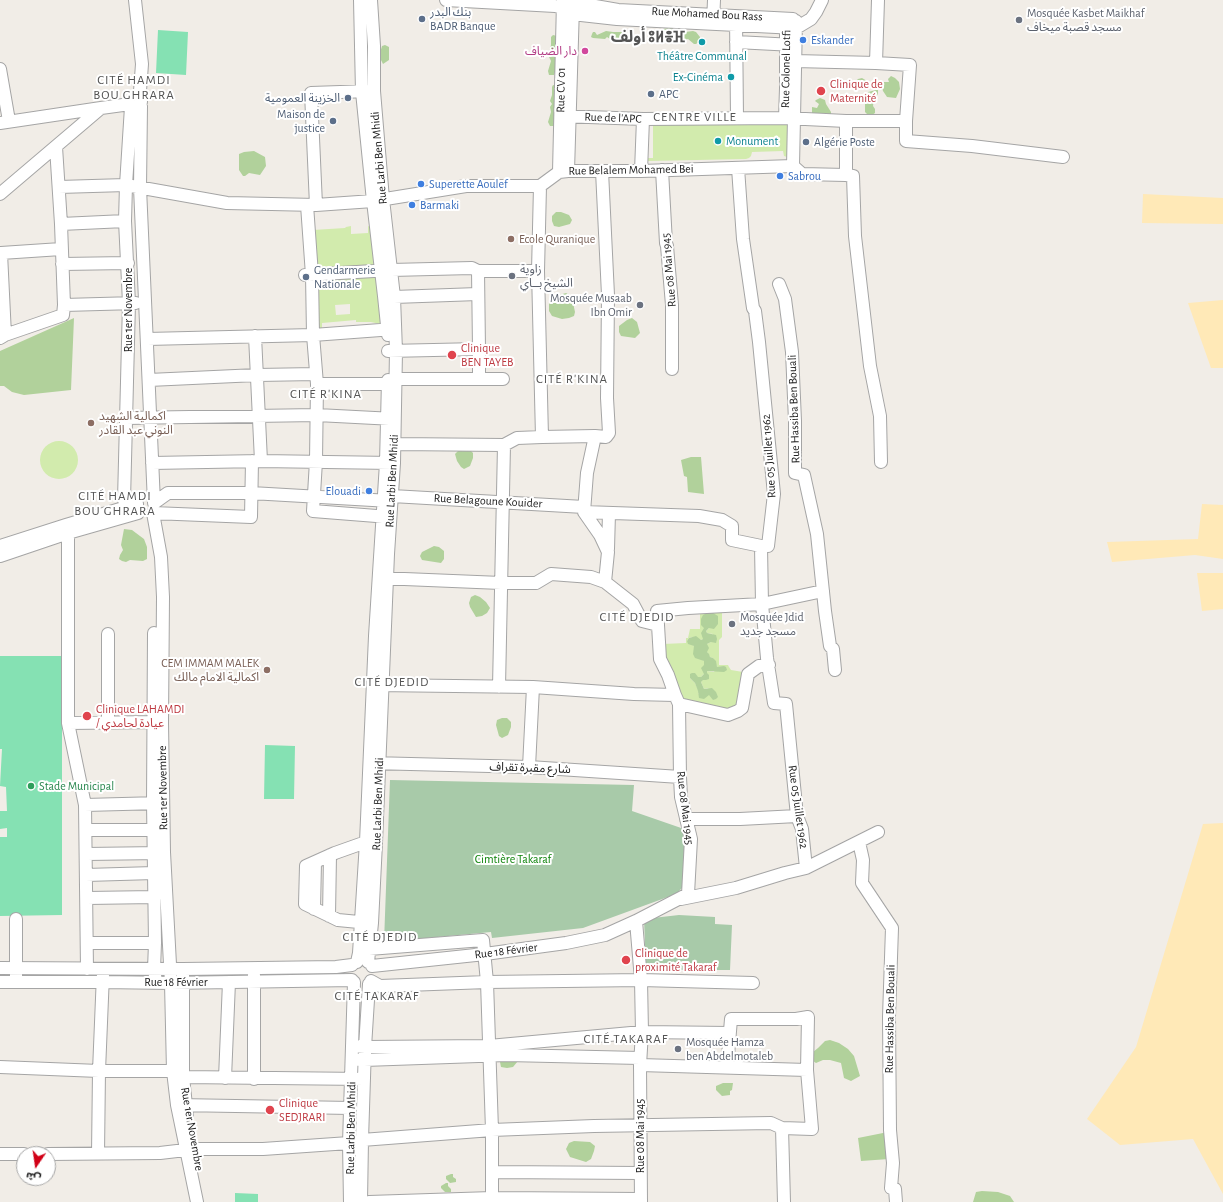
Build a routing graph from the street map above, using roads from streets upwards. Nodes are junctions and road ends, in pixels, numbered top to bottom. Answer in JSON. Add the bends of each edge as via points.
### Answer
{"nodes":[{"id":1,"x":135,"y":0,"type":"edge"},
{"id":2,"x":144,"y":0,"type":"edge"},
{"id":3,"x":360,"y":0,"type":"edge"},
{"id":4,"x":371,"y":0,"type":"edge"},
{"id":5,"x":446,"y":0,"type":"edge"},
{"id":6,"x":714,"y":0,"type":"edge"},
{"id":7,"x":821,"y":0,"type":"edge"},
{"id":8,"x":878,"y":0,"type":"edge"},
{"id":9,"x":568,"y":5,"type":"edge"},
{"id":10,"x":713,"y":19,"type":"junction"},
{"id":11,"x":736,"y":21,"type":"junction"},
{"id":12,"x":791,"y":24,"type":"junction"},
{"id":13,"x":138,"y":27,"type":"junction"},
{"id":14,"x":736,"y":42,"type":"junction"},
{"id":15,"x":791,"y":45,"type":"junction"},
{"id":16,"x":795,"y":61,"type":"junction"},
{"id":17,"x":876,"y":63,"type":"junction"},
{"id":18,"x":0,"y":69,"type":"edge"},
{"id":19,"x":368,"y":91,"type":"junction"},
{"id":20,"x":136,"y":102,"type":"junction"},
{"id":21,"x":101,"y":108,"type":"junction"},
{"id":22,"x":565,"y":116,"type":"junction"},
{"id":23,"x":737,"y":118,"type":"junction"},
{"id":24,"x":790,"y":118,"type":"junction"},
{"id":25,"x":643,"y":119,"type":"junction"},
{"id":26,"x":846,"y":121,"type":"junction"},
{"id":27,"x":906,"y":121,"type":"junction"},
{"id":28,"x":5,"y":122,"type":"edge"},
{"id":29,"x":56,"y":147,"type":"junction"},
{"id":30,"x":1063,"y":157,"type":"dead end"},
{"id":31,"x":793,"y":166,"type":"junction"},
{"id":32,"x":738,"y":168,"type":"junction"},
{"id":33,"x":662,"y":170,"type":"junction"},
{"id":34,"x":564,"y":171,"type":"junction"},
{"id":35,"x":602,"y":171,"type":"junction"},
{"id":36,"x":641,"y":171,"type":"junction"},
{"id":37,"x":126,"y":173,"type":"junction"},
{"id":38,"x":846,"y":174,"type":"junction"},
{"id":39,"x":141,"y":175,"type":"junction"},
{"id":40,"x":126,"y":185,"type":"junction"},
{"id":41,"x":540,"y":186,"type":"junction"},
{"id":42,"x":59,"y":187,"type":"junction"},
{"id":43,"x":140,"y":188,"type":"junction"},
{"id":44,"x":0,"y":194,"type":"edge"},
{"id":45,"x":378,"y":200,"type":"junction"},
{"id":46,"x":312,"y":205,"type":"junction"},
{"id":47,"x":125,"y":221,"type":"junction"},
{"id":48,"x":61,"y":224,"type":"junction"},
{"id":49,"x":62,"y":249,"type":"junction"},
{"id":50,"x":128,"y":262,"type":"junction"},
{"id":51,"x":62,"y":264,"type":"junction"},
{"id":52,"x":386,"y":270,"type":"junction"},
{"id":53,"x":478,"y":271,"type":"junction"},
{"id":54,"x":538,"y":271,"type":"junction"},
{"id":55,"x":308,"y":275,"type":"junction"},
{"id":56,"x":779,"y":284,"type":"dead end"},
{"id":57,"x":478,"y":294,"type":"junction"},
{"id":58,"x":394,"y":297,"type":"junction"},
{"id":59,"x":146,"y":302,"type":"junction"},
{"id":60,"x":129,"y":303,"type":"junction"},
{"id":61,"x":64,"y":306,"type":"junction"},
{"id":62,"x":392,"y":329,"type":"junction"},
{"id":63,"x":313,"y":335,"type":"junction"},
{"id":64,"x":3,"y":336,"type":"edge"},
{"id":65,"x":255,"y":336,"type":"junction"},
{"id":66,"x":147,"y":339,"type":"junction"},
{"id":67,"x":479,"y":349,"type":"junction"},
{"id":68,"x":392,"y":351,"type":"junction"},
{"id":69,"x":672,"y":369,"type":"dead end"},
{"id":70,"x":257,"y":375,"type":"junction"},
{"id":71,"x":479,"y":378,"type":"junction"},
{"id":72,"x":317,"y":379,"type":"junction"},
{"id":73,"x":503,"y":379,"type":"dead end"},
{"id":74,"x":148,"y":380,"type":"junction"},
{"id":75,"x":392,"y":381,"type":"junction"},
{"id":76,"x":317,"y":415,"type":"junction"},
{"id":77,"x":258,"y":416,"type":"junction"},
{"id":78,"x":126,"y":418,"type":"junction"},
{"id":79,"x":150,"y":418,"type":"junction"},
{"id":80,"x":391,"y":419,"type":"junction"},
{"id":81,"x":594,"y":436,"type":"junction"},
{"id":82,"x":542,"y":437,"type":"junction"},
{"id":83,"x":395,"y":444,"type":"junction"},
{"id":84,"x":504,"y":445,"type":"junction"},
{"id":85,"x":256,"y":461,"type":"junction"},
{"id":86,"x":316,"y":461,"type":"junction"},
{"id":87,"x":881,"y":462,"type":"dead end"},
{"id":88,"x":152,"y":463,"type":"junction"},
{"id":89,"x":390,"y":463,"type":"junction"},
{"id":90,"x":251,"y":493,"type":"junction"},
{"id":91,"x":314,"y":496,"type":"junction"},
{"id":92,"x":389,"y":499,"type":"junction"},
{"id":93,"x":503,"y":502,"type":"junction"},
{"id":94,"x":584,"y":509,"type":"junction"},
{"id":95,"x":146,"y":510,"type":"junction"},
{"id":96,"x":609,"y":513,"type":"junction"},
{"id":97,"x":386,"y":517,"type":"junction"},
{"id":98,"x":67,"y":529,"type":"junction"},
{"id":99,"x":761,"y":546,"type":"junction"},
{"id":100,"x":3,"y":550,"type":"edge"},
{"id":101,"x":608,"y":552,"type":"junction"},
{"id":102,"x":383,"y":578,"type":"junction"},
{"id":103,"x":605,"y":582,"type":"junction"},
{"id":104,"x":501,"y":583,"type":"junction"},
{"id":105,"x":823,"y":591,"type":"junction"},
{"id":106,"x":762,"y":604,"type":"junction"},
{"id":107,"x":658,"y":626,"type":"junction"},
{"id":108,"x":108,"y":634,"type":"dead end"},
{"id":109,"x":769,"y":665,"type":"junction"},
{"id":110,"x":835,"y":670,"type":"dead end"},
{"id":111,"x":378,"y":685,"type":"junction"},
{"id":112,"x":499,"y":687,"type":"junction"},
{"id":113,"x":533,"y":687,"type":"junction"},
{"id":114,"x":677,"y":700,"type":"junction"},
{"id":115,"x":158,"y":722,"type":"junction"},
{"id":116,"x":68,"y":723,"type":"junction"},
{"id":117,"x":108,"y":723,"type":"junction"},
{"id":118,"x":375,"y":763,"type":"junction"},
{"id":119,"x":529,"y":768,"type":"junction"},
{"id":120,"x":680,"y":777,"type":"junction"},
{"id":121,"x":158,"y":803,"type":"junction"},
{"id":122,"x":85,"y":805,"type":"junction"},
{"id":123,"x":797,"y":816,"type":"junction"},
{"id":124,"x":686,"y":819,"type":"junction"},
{"id":125,"x":86,"y":830,"type":"junction"},
{"id":126,"x":154,"y":830,"type":"junction"},
{"id":127,"x":878,"y":832,"type":"dead end"},
{"id":128,"x":371,"y":842,"type":"junction"},
{"id":129,"x":859,"y":842,"type":"junction"},
{"id":130,"x":159,"y":853,"type":"junction"},
{"id":131,"x":86,"y":854,"type":"junction"},
{"id":132,"x":330,"y":855,"type":"junction"},
{"id":133,"x":806,"y":868,"type":"junction"},
{"id":134,"x":86,"y":874,"type":"junction"},
{"id":135,"x":154,"y":874,"type":"junction"},
{"id":136,"x":154,"y":897,"type":"junction"},
{"id":137,"x":87,"y":898,"type":"junction"},
{"id":138,"x":681,"y":899,"type":"junction"},
{"id":139,"x":329,"y":916,"type":"junction"},
{"id":140,"x":16,"y":920,"type":"dead end"},
{"id":141,"x":636,"y":921,"type":"junction"},
{"id":142,"x":367,"y":923,"type":"junction"},
{"id":143,"x":87,"y":943,"type":"junction"},
{"id":144,"x":155,"y":944,"type":"junction"},
{"id":145,"x":440,"y":944,"type":"junction"},
{"id":146,"x":369,"y":949,"type":"junction"},
{"id":147,"x":485,"y":954,"type":"junction"},
{"id":148,"x":442,"y":959,"type":"junction"},
{"id":149,"x":362,"y":964,"type":"junction"},
{"id":150,"x":0,"y":968,"type":"edge"},
{"id":151,"x":16,"y":968,"type":"junction"},
{"id":152,"x":254,"y":968,"type":"junction"},
{"id":153,"x":87,"y":969,"type":"junction"},
{"id":154,"x":103,"y":969,"type":"junction"},
{"id":155,"x":154,"y":969,"type":"junction"},
{"id":156,"x":169,"y":969,"type":"junction"},
{"id":157,"x":183,"y":969,"type":"junction"},
{"id":158,"x":641,"y":980,"type":"junction"},
{"id":159,"x":353,"y":981,"type":"junction"},
{"id":160,"x":0,"y":982,"type":"edge"},
{"id":161,"x":16,"y":982,"type":"junction"},
{"id":162,"x":102,"y":982,"type":"junction"},
{"id":163,"x":156,"y":982,"type":"junction"},
{"id":164,"x":229,"y":982,"type":"junction"},
{"id":165,"x":254,"y":982,"type":"junction"},
{"id":166,"x":370,"y":982,"type":"junction"},
{"id":167,"x":487,"y":982,"type":"junction"},
{"id":168,"x":177,"y":983,"type":"junction"},
{"id":169,"x":752,"y":983,"type":"dead end"},
{"id":170,"x":642,"y":1032,"type":"junction"},
{"id":171,"x":729,"y":1033,"type":"junction"},
{"id":172,"x":352,"y":1046,"type":"junction"},
{"id":173,"x":365,"y":1047,"type":"junction"},
{"id":174,"x":489,"y":1051,"type":"junction"},
{"id":175,"x":352,"y":1059,"type":"junction"},
{"id":176,"x":364,"y":1060,"type":"junction"},
{"id":177,"x":640,"y":1061,"type":"junction"},
{"id":178,"x":0,"y":1068,"type":"edge"},
{"id":179,"x":727,"y":1068,"type":"junction"},
{"id":180,"x":807,"y":1070,"type":"junction"},
{"id":181,"x":99,"y":1071,"type":"junction"},
{"id":182,"x":173,"y":1071,"type":"junction"},
{"id":183,"x":183,"y":1077,"type":"junction"},
{"id":184,"x":225,"y":1078,"type":"junction"},
{"id":185,"x":254,"y":1078,"type":"junction"},
{"id":186,"x":358,"y":1079,"type":"junction"},
{"id":187,"x":182,"y":1105,"type":"junction"},
{"id":188,"x":351,"y":1108,"type":"junction"},
{"id":189,"x":640,"y":1126,"type":"junction"},
{"id":190,"x":782,"y":1128,"type":"junction"},
{"id":191,"x":492,"y":1130,"type":"junction"},
{"id":192,"x":362,"y":1140,"type":"junction"},
{"id":193,"x":349,"y":1143,"type":"junction"},
{"id":194,"x":190,"y":1150,"type":"junction"},
{"id":195,"x":0,"y":1154,"type":"edge"},
{"id":196,"x":16,"y":1154,"type":"edge"},
{"id":197,"x":56,"y":1154,"type":"edge"},
{"id":198,"x":98,"y":1154,"type":"junction"},
{"id":199,"x":492,"y":1172,"type":"junction"},
{"id":200,"x":640,"y":1173,"type":"junction"},
{"id":201,"x":492,"y":1200,"type":"edge"},
{"id":202,"x":641,"y":1201,"type":"edge"},
{"id":203,"x":197,"y":1202,"type":"edge"},
{"id":204,"x":204,"y":1202,"type":"edge"},
{"id":205,"x":350,"y":1202,"type":"edge"},
{"id":206,"x":361,"y":1202,"type":"edge"},
{"id":207,"x":369,"y":1202,"type":"edge"},
{"id":208,"x":784,"y":1202,"type":"edge"},
{"id":209,"x":896,"y":1202,"type":"edge"}],
"edges":[{"from":1,"to":13,"type":"street","name":"Rue 1er Novembre"},
{"from":2,"to":13,"type":"street","name":"Rue 1er Novembre"},
{"from":3,"to":19,"type":"street","name":"Rue Larbi Ben Mhidi"},
{"from":4,"to":19,"type":"street","name":"Rue Larbi Ben Mhidi","via":[[374,46]]},
{"from":5,"to":9,"type":"street","name":"Rue Mohamed Bou Rass"},
{"from":6,"to":10,"type":"street"},
{"from":7,"to":12,"type":"street","name":"Rue Colonel Lotfi","via":[[811,19]]},
{"from":8,"to":17,"type":"street"},
{"from":9,"to":10,"type":"street","name":"Rue Mohamed Bou Rass","via":[[617,19]]},
{"from":9,"to":22,"type":"street","name":"Rue CV 01"},
{"from":10,"to":11,"type":"street","name":"Rue Mohamed Bou Rass"},
{"from":11,"to":12,"type":"street","name":"Rue Mohamed Bou Rass"},
{"from":11,"to":14,"type":"street"},
{"from":12,"to":15,"type":"street","name":"Rue Colonel Lotfi"},
{"from":13,"to":20,"type":"street","name":"Rue 1er Novembre","via":[[142,64]]},
{"from":14,"to":15,"type":"street"},
{"from":14,"to":23,"type":"street"},
{"from":15,"to":16,"type":"street","name":"Rue Colonel Lotfi"},
{"from":15,"to":24,"type":"street","name":"Rue Colonel Lotfi"},
{"from":16,"to":17,"type":"street"},
{"from":16,"to":24,"type":"street","name":"Rue Colonel Lotfi"},
{"from":17,"to":27,"type":"street","via":[[910,65]]},
{"from":18,"to":28,"type":"street"},
{"from":19,"to":45,"type":"street","name":"Rue Larbi Ben Mhidi"},
{"from":19,"to":46,"type":"street","via":[[311,93]]},
{"from":20,"to":21,"type":"street"},
{"from":20,"to":37,"type":"street","name":"Rue 1er Novembre"},
{"from":20,"to":39,"type":"street","name":"Rue 1er Novembre"},
{"from":21,"to":28,"type":"street"},
{"from":21,"to":29,"type":"street"},
{"from":22,"to":25,"type":"street","name":"Rue de l'APC"},
{"from":22,"to":34,"type":"street","name":"Rue CV 01"},
{"from":23,"to":24,"type":"street","name":"Rue Colonel Lotfi"},
{"from":23,"to":25,"type":"street","name":"Rue de l'APC"},
{"from":24,"to":26,"type":"street"},
{"from":24,"to":31,"type":"street","name":"Rue Colonel Lotfi"},
{"from":25,"to":36,"type":"street"},
{"from":26,"to":27,"type":"street"},
{"from":26,"to":38,"type":"street"},
{"from":27,"to":30,"type":"street","via":[[906,141]]},
{"from":29,"to":42,"type":"street"},
{"from":29,"to":44,"type":"street"},
{"from":31,"to":32,"type":"street","name":"Rue Belalem Mohamed Bei"},
{"from":31,"to":38,"type":"street","via":[[802,174]]},
{"from":32,"to":33,"type":"street","name":"Rue Belalem Mohamed Bei"},
{"from":32,"to":99,"type":"street","name":"Rue 05 Juillet 1962","via":[[743,239],[759,342],[774,494],[768,546]]},
{"from":33,"to":36,"type":"street","name":"Rue Belalem Mohamed Bei"},
{"from":33,"to":69,"type":"street","name":"Rue 08 Mai 1945","via":[[672,305]]},
{"from":34,"to":35,"type":"street","name":"Rue Belalem Mohamed Bei"},
{"from":34,"to":41,"type":"street","name":"Rue Belalem Mohamed Bei"},
{"from":35,"to":36,"type":"street","name":"Rue Belalem Mohamed Bei"},
{"from":35,"to":81,"type":"street","via":[[608,295],[609,433],[606,437]]},
{"from":37,"to":39,"type":"street"},
{"from":37,"to":40,"type":"street","name":"Rue 1er Novembre"},
{"from":38,"to":87,"type":"street","via":[[853,176],[855,236],[870,366],[880,416]]},
{"from":39,"to":43,"type":"street","name":"Rue 1er Novembre"},
{"from":40,"to":42,"type":"street"},
{"from":40,"to":43,"type":"street"},
{"from":40,"to":47,"type":"street","name":"Rue 1er Novembre"},
{"from":41,"to":45,"type":"street","via":[[466,186]]},
{"from":41,"to":54,"type":"street"},
{"from":42,"to":48,"type":"street"},
{"from":43,"to":46,"type":"street","via":[[228,203]]},
{"from":43,"to":59,"type":"street","name":"Rue 1er Novembre"},
{"from":45,"to":46,"type":"street"},
{"from":45,"to":52,"type":"street","name":"Rue Larbi Ben Mhidi"},
{"from":46,"to":55,"type":"street"},
{"from":47,"to":48,"type":"street"},
{"from":47,"to":50,"type":"street","name":"Rue 1er Novembre"},
{"from":48,"to":49,"type":"street"},
{"from":49,"to":51,"type":"street"},
{"from":49,"to":64,"type":"street","via":[[1,253]]},
{"from":50,"to":51,"type":"street"},
{"from":50,"to":60,"type":"street","name":"Rue 1er Novembre"},
{"from":51,"to":61,"type":"street"},
{"from":52,"to":53,"type":"street","via":[[472,268]]},
{"from":52,"to":55,"type":"street"},
{"from":52,"to":58,"type":"street","name":"Rue Larbi Ben Mhidi"},
{"from":52,"to":62,"type":"street","name":"Rue Larbi Ben Mhidi"},
{"from":53,"to":54,"type":"street"},
{"from":53,"to":57,"type":"street"},
{"from":54,"to":82,"type":"street"},
{"from":55,"to":63,"type":"street"},
{"from":56,"to":105,"type":"street","name":"Rue Hassiba Ben Bouali","via":[[785,299],[792,352],[795,473],[804,475],[817,534]]},
{"from":57,"to":58,"type":"street"},
{"from":57,"to":67,"type":"street"},
{"from":58,"to":62,"type":"street","name":"Rue Larbi Ben Mhidi"},
{"from":59,"to":60,"type":"street"},
{"from":59,"to":66,"type":"street","name":"Rue 1er Novembre"},
{"from":60,"to":61,"type":"street"},
{"from":60,"to":78,"type":"street","name":"Rue 1er Novembre"},
{"from":61,"to":64,"type":"street","via":[[63,315]]},
{"from":62,"to":63,"type":"street"},
{"from":62,"to":68,"type":"street","name":"Rue Larbi Ben Mhidi"},
{"from":63,"to":65,"type":"street"},
{"from":63,"to":72,"type":"street"},
{"from":65,"to":66,"type":"street"},
{"from":65,"to":70,"type":"street"},
{"from":66,"to":74,"type":"street","name":"Rue 1er Novembre"},
{"from":67,"to":68,"type":"street"},
{"from":67,"to":71,"type":"street"},
{"from":68,"to":75,"type":"street","name":"Rue Larbi Ben Mhidi"},
{"from":70,"to":72,"type":"street"},
{"from":70,"to":74,"type":"street"},
{"from":70,"to":77,"type":"street"},
{"from":71,"to":73,"type":"street"},
{"from":71,"to":75,"type":"street"},
{"from":72,"to":75,"type":"street"},
{"from":72,"to":76,"type":"street"},
{"from":74,"to":79,"type":"street","name":"Rue 1er Novembre"},
{"from":75,"to":80,"type":"street","name":"Rue Larbi Ben Mhidi"},
{"from":76,"to":77,"type":"street"},
{"from":76,"to":80,"type":"street"},
{"from":76,"to":86,"type":"street"},
{"from":77,"to":79,"type":"street"},
{"from":77,"to":85,"type":"street"},
{"from":78,"to":79,"type":"street"},
{"from":78,"to":95,"type":"street","name":"Rue 1er Novembre","via":[[124,500]]},
{"from":79,"to":88,"type":"street","name":"Rue 1er Novembre"},
{"from":80,"to":83,"type":"street","name":"Rue Larbi Ben Mhidi"},
{"from":80,"to":89,"type":"street","name":"Rue Larbi Ben Mhidi"},
{"from":81,"to":82,"type":"street"},
{"from":81,"to":94,"type":"street"},
{"from":82,"to":84,"type":"street","via":[[517,438]]},
{"from":83,"to":84,"type":"street"},
{"from":83,"to":89,"type":"street","name":"Rue Larbi Ben Mhidi"},
{"from":84,"to":93,"type":"street"},
{"from":85,"to":86,"type":"street"},
{"from":85,"to":88,"type":"street"},
{"from":85,"to":90,"type":"street"},
{"from":86,"to":89,"type":"street"},
{"from":86,"to":91,"type":"street"},
{"from":88,"to":95,"type":"street","name":"Rue 1er Novembre"},
{"from":89,"to":92,"type":"street","name":"Rue Larbi Ben Mhidi"},
{"from":90,"to":91,"type":"street","name":"Rue Belagoune Kouider"},
{"from":90,"to":95,"type":"street","name":"Rue Belagoune Kouider","via":[[168,492]]},
{"from":90,"to":95,"type":"street","via":[[251,517]]},
{"from":91,"to":92,"type":"street","name":"Rue Belagoune Kouider"},
{"from":91,"to":97,"type":"street","via":[[313,511]]},
{"from":92,"to":93,"type":"street","name":"Rue Belagoune Kouider"},
{"from":92,"to":97,"type":"street","name":"Rue Larbi Ben Mhidi"},
{"from":93,"to":94,"type":"street","name":"Rue Belagoune Kouider"},
{"from":93,"to":104,"type":"street"},
{"from":94,"to":96,"type":"street","name":"Rue Belagoune Kouider"},
{"from":94,"to":101,"type":"street"},
{"from":95,"to":98,"type":"street"},
{"from":95,"to":115,"type":"street","name":"Rue 1er Novembre","via":[[157,558],[155,587]]},
{"from":96,"to":99,"type":"street","name":"Rue Belagoune Kouider","via":[[699,516],[722,520],[732,526],[732,540]]},
{"from":96,"to":101,"type":"street"},
{"from":97,"to":102,"type":"street","name":"Rue Larbi Ben Mhidi"},
{"from":98,"to":100,"type":"street"},
{"from":98,"to":116,"type":"street"},
{"from":99,"to":106,"type":"street","name":"Rue 05 Juillet 1962"},
{"from":101,"to":103,"type":"street"},
{"from":102,"to":104,"type":"street"},
{"from":102,"to":111,"type":"street","name":"Rue Larbi Ben Mhidi"},
{"from":103,"to":104,"type":"street","via":[[591,577],[551,574],[536,583]]},
{"from":103,"to":107,"type":"street","via":[[634,604],[642,621]]},
{"from":104,"to":112,"type":"street"},
{"from":105,"to":106,"type":"street"},
{"from":105,"to":110,"type":"street","name":"Rue Hassiba Ben Bouali"},
{"from":106,"to":107,"type":"street","name":"Rue 08 Mai 1945","via":[[657,611]]},
{"from":106,"to":109,"type":"street","name":"Rue 05 Juillet 1962"},
{"from":107,"to":114,"type":"street","name":"Rue 08 Mai 1945","via":[[660,659]]},
{"from":108,"to":117,"type":"street"},
{"from":109,"to":114,"type":"street","via":[[759,666],[748,674],[742,708],[728,715]]},
{"from":109,"to":123,"type":"street","name":"Rue 05 Juillet 1962","via":[[774,703],[786,704]]},
{"from":111,"to":112,"type":"street"},
{"from":111,"to":118,"type":"street","name":"Rue Larbi Ben Mhidi"},
{"from":112,"to":113,"type":"street"},
{"from":113,"to":114,"type":"street","via":[[634,694]]},
{"from":113,"to":119,"type":"street"},
{"from":114,"to":120,"type":"street","name":"Rue 08 Mai 1945"},
{"from":115,"to":117,"type":"street"},
{"from":115,"to":121,"type":"street","name":"Rue 1er Novembre"},
{"from":116,"to":117,"type":"street"},
{"from":116,"to":122,"type":"street"},
{"from":118,"to":119,"type":"street","name":"شارع مقبرة تقراف"},
{"from":118,"to":128,"type":"street","name":"Rue Larbi Ben Mhidi"},
{"from":119,"to":120,"type":"street","name":"شارع مقبرة تقراف"},
{"from":120,"to":124,"type":"street","name":"Rue 08 Mai 1945"},
{"from":121,"to":122,"type":"street"},
{"from":121,"to":126,"type":"street","name":"Rue 1er Novembre"},
{"from":121,"to":130,"type":"street","name":"Rue 1er Novembre"},
{"from":122,"to":125,"type":"street"},
{"from":123,"to":124,"type":"street"},
{"from":123,"to":133,"type":"street","name":"Rue 05 Juillet 1962","via":[[802,829]]},
{"from":124,"to":138,"type":"street","name":"Rue 08 Mai 1945","via":[[691,840],[688,894]]},
{"from":125,"to":126,"type":"street"},
{"from":125,"to":131,"type":"street"},
{"from":126,"to":130,"type":"street","name":"Rue 1er Novembre"},
{"from":127,"to":129,"type":"street"},
{"from":128,"to":132,"type":"street"},
{"from":128,"to":142,"type":"street","name":"Rue Larbi Ben Mhidi"},
{"from":129,"to":133,"type":"street"},
{"from":129,"to":209,"type":"street","name":"Rue Hassiba Ben Bouali","via":[[863,860],[862,883],[892,928],[888,1017],[889,1123],[893,1163],[891,1188],[895,1189]]},
{"from":130,"to":131,"type":"street"},
{"from":130,"to":135,"type":"street","name":"Rue 1er Novembre"},
{"from":130,"to":156,"type":"street","name":"Rue 1er Novembre"},
{"from":131,"to":134,"type":"street"},
{"from":132,"to":139,"type":"street"},
{"from":132,"to":139,"type":"street","via":[[306,866],[305,904]]},
{"from":133,"to":138,"type":"street","via":[[736,888]]},
{"from":134,"to":135,"type":"street"},
{"from":134,"to":137,"type":"street"},
{"from":135,"to":136,"type":"street","name":"Rue 1er Novembre"},
{"from":136,"to":137,"type":"street"},
{"from":136,"to":144,"type":"street","name":"Rue 1er Novembre"},
{"from":137,"to":143,"type":"street"},
{"from":138,"to":141,"type":"street"},
{"from":139,"to":142,"type":"street","via":[[338,920]]},
{"from":140,"to":151,"type":"street"},
{"from":141,"to":147,"type":"street","name":"Rue 18 Février","via":[[605,935],[566,944]]},
{"from":141,"to":158,"type":"street","name":"Rue 08 Mai 1945"},
{"from":142,"to":146,"type":"street","name":"Rue Larbi Ben Mhidi"},
{"from":142,"to":149,"type":"street","name":"Rue Larbi Ben Mhidi","via":[[359,953]]},
{"from":143,"to":144,"type":"street"},
{"from":143,"to":153,"type":"street"},
{"from":144,"to":155,"type":"street","name":"Rue 1er Novembre"},
{"from":145,"to":146,"type":"street"},
{"from":145,"to":147,"type":"street","via":[[484,940]]},
{"from":145,"to":148,"type":"street"},
{"from":146,"to":149,"type":"street","name":"Rue Larbi Ben Mhidi"},
{"from":147,"to":148,"type":"street","name":"Rue 18 Février"},
{"from":147,"to":167,"type":"street"},
{"from":148,"to":149,"type":"street","name":"Rue 18 Février"},
{"from":149,"to":152,"type":"street","name":"Rue 18 Février","via":[[336,968]]},
{"from":149,"to":159,"type":"street","via":[[350,972]]},
{"from":149,"to":166,"type":"street","via":[[374,973]]},
{"from":150,"to":151,"type":"street","name":"Rue 18 Février"},
{"from":151,"to":153,"type":"street","name":"Rue 18 Février"},
{"from":151,"to":161,"type":"street"},
{"from":152,"to":157,"type":"street","name":"Rue 18 Février"},
{"from":152,"to":165,"type":"street"},
{"from":153,"to":154,"type":"street","name":"Rue 18 Février"},
{"from":154,"to":155,"type":"street","name":"Rue 18 Février"},
{"from":154,"to":162,"type":"street"},
{"from":155,"to":156,"type":"street","name":"Rue 18 Février"},
{"from":155,"to":163,"type":"street","name":"Rue 1er Novembre"},
{"from":156,"to":157,"type":"street","name":"Rue 18 Février"},
{"from":156,"to":168,"type":"street","name":"Rue 1er Novembre"},
{"from":157,"to":168,"type":"street"},
{"from":158,"to":167,"type":"street"},
{"from":158,"to":169,"type":"street"},
{"from":158,"to":170,"type":"street","name":"Rue 08 Mai 1945"},
{"from":159,"to":165,"type":"street","name":"Rue 18 Février"},
{"from":159,"to":166,"type":"street","via":[[361,985]]},
{"from":159,"to":172,"type":"street","name":"Rue Larbi Ben Mhidi"},
{"from":160,"to":161,"type":"street","name":"Rue 18 Février"},
{"from":161,"to":162,"type":"street","name":"Rue 18 Février"},
{"from":162,"to":163,"type":"street","name":"Rue 18 Février"},
{"from":162,"to":181,"type":"street"},
{"from":163,"to":168,"type":"street","name":"Rue 18 Février"},
{"from":164,"to":165,"type":"street","name":"Rue 18 Février"},
{"from":164,"to":168,"type":"street","name":"Rue 18 Février"},
{"from":164,"to":184,"type":"street"},
{"from":165,"to":185,"type":"street"},
{"from":166,"to":167,"type":"street","via":[[380,986]]},
{"from":166,"to":173,"type":"street","name":"Rue Larbi Ben Mhidi"},
{"from":167,"to":174,"type":"street"},
{"from":168,"to":182,"type":"street","name":"Rue 1er Novembre"},
{"from":168,"to":183,"type":"street","name":"Rue 1er Novembre"},
{"from":170,"to":171,"type":"street"},
{"from":170,"to":174,"type":"street"},
{"from":170,"to":177,"type":"street","name":"Rue 08 Mai 1945"},
{"from":171,"to":179,"type":"street"},
{"from":171,"to":180,"type":"street","via":[[730,1019],[808,1017]]},
{"from":172,"to":173,"type":"street"},
{"from":172,"to":175,"type":"street","name":"Rue Larbi Ben Mhidi"},
{"from":173,"to":174,"type":"street"},
{"from":173,"to":176,"type":"street","name":"Rue Larbi Ben Mhidi"},
{"from":174,"to":176,"type":"street"},
{"from":174,"to":177,"type":"street","via":[[507,1055]]},
{"from":174,"to":191,"type":"street"},
{"from":175,"to":176,"type":"street"},
{"from":175,"to":186,"type":"street","name":"Rue Larbi Ben Mhidi"},
{"from":176,"to":186,"type":"street","name":"Rue Larbi Ben Mhidi"},
{"from":177,"to":179,"type":"street"},
{"from":177,"to":189,"type":"street","name":"Rue 08 Mai 1945"},
{"from":178,"to":181,"type":"street"},
{"from":179,"to":180,"type":"street"},
{"from":180,"to":190,"type":"street","via":[[812,1129]]},
{"from":181,"to":182,"type":"street"},
{"from":181,"to":198,"type":"street"},
{"from":182,"to":183,"type":"street"},
{"from":182,"to":187,"type":"street","name":"Rue 1er Novembre"},
{"from":183,"to":184,"type":"street"},
{"from":183,"to":187,"type":"street","name":"Rue 1er Novembre"},
{"from":184,"to":185,"type":"street"},
{"from":185,"to":186,"type":"street"},
{"from":186,"to":188,"type":"street","name":"Rue Larbi Ben Mhidi"},
{"from":186,"to":192,"type":"street","name":"Rue Larbi Ben Mhidi"},
{"from":187,"to":188,"type":"street"},
{"from":187,"to":194,"type":"street","name":"Rue 1er Novembre"},
{"from":188,"to":193,"type":"street","name":"Rue Larbi Ben Mhidi"},
{"from":189,"to":190,"type":"street","via":[[771,1123]]},
{"from":189,"to":191,"type":"street"},
{"from":189,"to":200,"type":"street","name":"Rue 08 Mai 1945"},
{"from":190,"to":208,"type":"street"},
{"from":191,"to":192,"type":"street"},
{"from":191,"to":199,"type":"street"},
{"from":192,"to":193,"type":"street"},
{"from":192,"to":206,"type":"street","name":"Rue Larbi Ben Mhidi"},
{"from":193,"to":194,"type":"street","via":[[263,1149]]},
{"from":193,"to":205,"type":"street","name":"Rue Larbi Ben Mhidi"},
{"from":194,"to":198,"type":"street"},
{"from":194,"to":203,"type":"street","name":"Rue 1er Novembre"},
{"from":194,"to":204,"type":"street","name":"Rue 1er Novembre"},
{"from":195,"to":196,"type":"street"},
{"from":197,"to":198,"type":"street"},
{"from":199,"to":200,"type":"street"},
{"from":199,"to":201,"type":"street"},
{"from":200,"to":202,"type":"street","name":"Rue 08 Mai 1945"},
{"from":201,"to":202,"type":"street"},
{"from":201,"to":207,"type":"street"}]}
